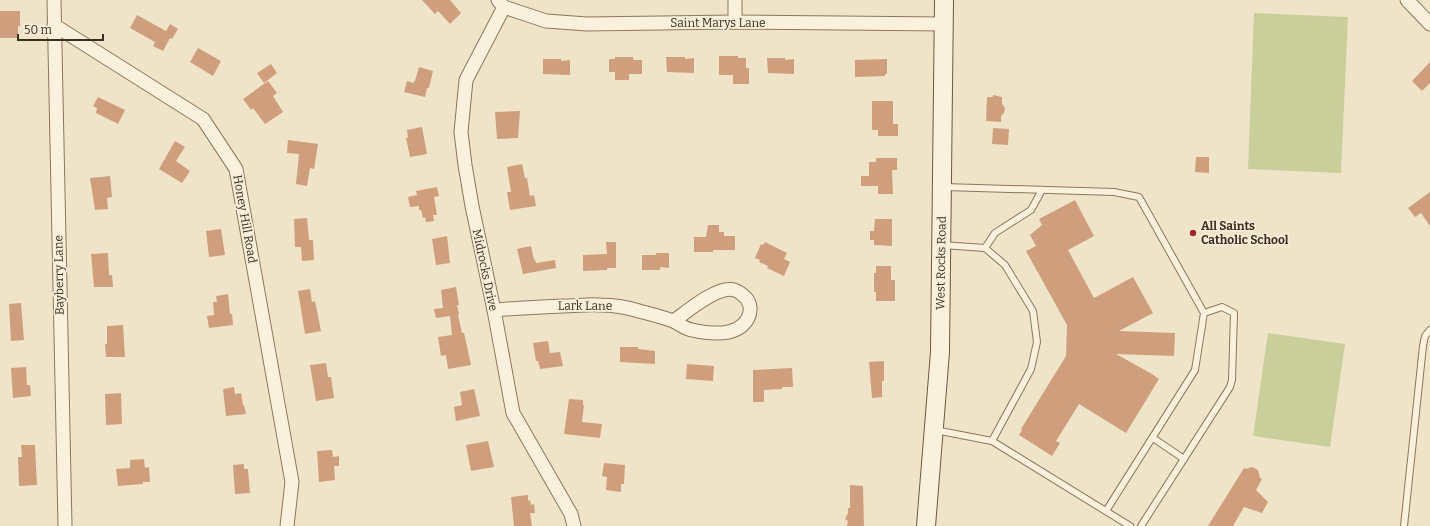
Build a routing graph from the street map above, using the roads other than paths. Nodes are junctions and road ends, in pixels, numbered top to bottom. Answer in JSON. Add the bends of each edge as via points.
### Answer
{"nodes":[{"id":1,"x":54,"y":0,"type":"edge"},
{"id":2,"x":734,"y":0,"type":"edge"},
{"id":3,"x":944,"y":0,"type":"edge"},
{"id":4,"x":1407,"y":0,"type":"edge"},
{"id":5,"x":501,"y":3,"type":"edge"},
{"id":6,"x":735,"y":22,"type":"junction"},
{"id":7,"x":944,"y":24,"type":"junction"},
{"id":8,"x":1430,"y":24,"type":"edge"},
{"id":9,"x":54,"y":25,"type":"junction"},
{"id":10,"x":942,"y":186,"type":"junction"},
{"id":11,"x":1042,"y":190,"type":"junction"},
{"id":12,"x":941,"y":244,"type":"junction"},
{"id":13,"x":985,"y":248,"type":"junction"},
{"id":14,"x":494,"y":310,"type":"junction"},
{"id":15,"x":1204,"y":313,"type":"junction"},
{"id":16,"x":674,"y":322,"type":"junction"},
{"id":17,"x":1430,"y":330,"type":"edge"},
{"id":18,"x":934,"y":430,"type":"junction"},
{"id":19,"x":1153,"y":438,"type":"junction"},
{"id":20,"x":992,"y":441,"type":"junction"},
{"id":21,"x":1184,"y":458,"type":"junction"},
{"id":22,"x":1106,"y":511,"type":"junction"},
{"id":23,"x":65,"y":526,"type":"edge"},
{"id":24,"x":287,"y":526,"type":"edge"},
{"id":25,"x":574,"y":526,"type":"edge"},
{"id":26,"x":926,"y":526,"type":"edge"},
{"id":27,"x":1130,"y":526,"type":"edge"},
{"id":28,"x":1142,"y":526,"type":"edge"},
{"id":29,"x":1404,"y":526,"type":"edge"}],
"edges":[{"from":1,"to":9,"type":"street"},
{"from":2,"to":6,"type":"street"},
{"from":3,"to":7,"type":"main road","name":"West Rocks Road"},
{"from":4,"to":8,"type":"street"},
{"from":5,"to":6,"type":"street","name":"Saint Marys Lane","via":[[546,21],[587,24]]},
{"from":5,"to":14,"type":"street","name":"Midrocks Drive","via":[[466,80],[461,132],[472,206]]},
{"from":6,"to":7,"type":"street","name":"Saint Marys Lane"},
{"from":7,"to":10,"type":"main road","name":"West Rocks Road"},
{"from":9,"to":23,"type":"street","name":"Bayberry Lane"},
{"from":9,"to":24,"type":"street","name":"Honey Hill Road","via":[[204,119],[236,169],[292,482]]},
{"from":10,"to":11,"type":"lane"},
{"from":10,"to":12,"type":"main road","name":"West Rocks Road"},
{"from":11,"to":13,"type":"lane","via":[[1031,210],[995,233]]},
{"from":11,"to":15,"type":"lane","via":[[1114,192],[1139,197]]},
{"from":12,"to":13,"type":"lane"},
{"from":12,"to":18,"type":"main road","name":"West Rocks Road","via":[[940,352]]},
{"from":13,"to":20,"type":"lane","via":[[1005,265],[1033,311],[1037,342],[1031,369]]},
{"from":14,"to":16,"type":"street","name":"Lark Lane","via":[[598,304],[637,310]]},
{"from":14,"to":25,"type":"street","name":"Midrocks Drive","via":[[513,413],[571,514]]},
{"from":15,"to":19,"type":"lane","via":[[1195,370]]},
{"from":15,"to":21,"type":"lane","via":[[1222,308],[1234,313],[1232,380]]},
{"from":16,"to":16,"type":"street","name":"Lark Lane","via":[[692,330],[728,332],[742,325],[750,311],[750,305],[740,293],[734,289],[727,289],[710,296]]},
{"from":17,"to":29,"type":"lane","via":[[1425,336],[1423,346]]},
{"from":18,"to":20,"type":"lane"},
{"from":18,"to":26,"type":"main road","name":"West Rocks Road"},
{"from":19,"to":21,"type":"lane"},
{"from":19,"to":22,"type":"lane"},
{"from":20,"to":22,"type":"lane"},
{"from":21,"to":28,"type":"lane"},
{"from":22,"to":27,"type":"lane"}]}
